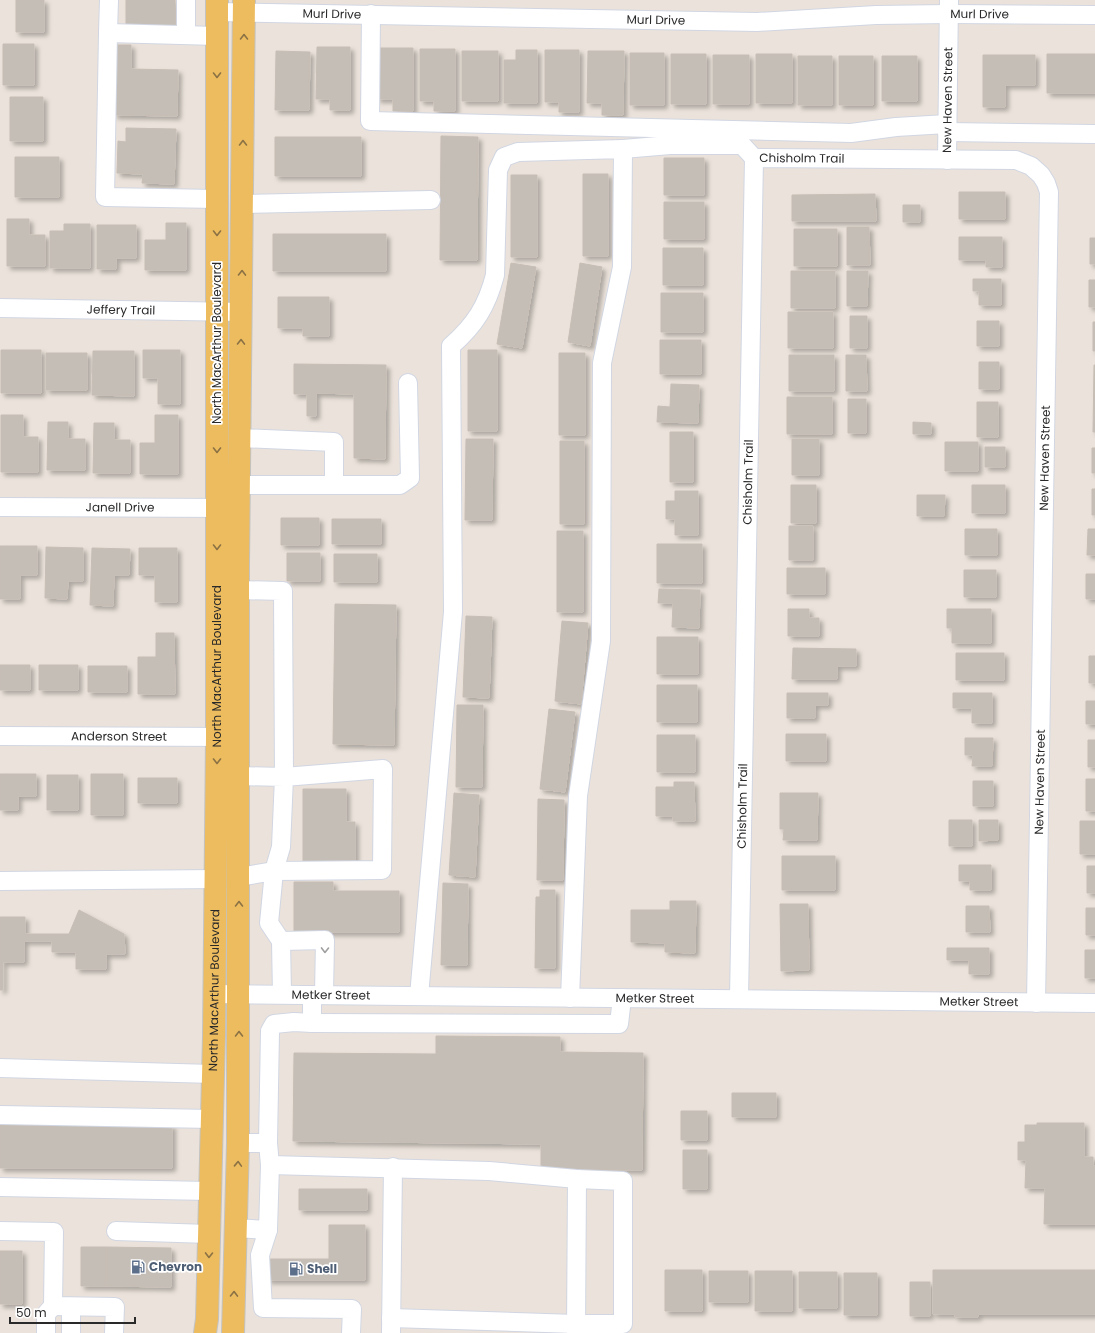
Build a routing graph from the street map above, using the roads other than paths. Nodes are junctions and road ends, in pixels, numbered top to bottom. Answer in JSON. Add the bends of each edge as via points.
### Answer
{"nodes":[{"id":1,"x":109,"y":0,"type":"edge"},
{"id":2,"x":186,"y":0,"type":"edge"},
{"id":3,"x":217,"y":6,"type":"edge"},
{"id":4,"x":244,"y":6,"type":"edge"},
{"id":5,"x":394,"y":7,"type":"edge"},
{"id":6,"x":949,"y":7,"type":"edge"},
{"id":7,"x":371,"y":14,"type":"junction"},
{"id":8,"x":1095,"y":15,"type":"edge"},
{"id":9,"x":108,"y":33,"type":"junction"},
{"id":10,"x":186,"y":35,"type":"junction"},
{"id":11,"x":217,"y":36,"type":"junction"},
{"id":12,"x":947,"y":128,"type":"junction"},
{"id":13,"x":1095,"y":134,"type":"edge"},
{"id":14,"x":623,"y":149,"type":"junction"},
{"id":15,"x":754,"y":158,"type":"junction"},
{"id":16,"x":947,"y":160,"type":"junction"},
{"id":17,"x":217,"y":199,"type":"junction"},
{"id":18,"x":431,"y":200,"type":"dead end"},
{"id":19,"x":243,"y":204,"type":"junction"},
{"id":20,"x":0,"y":308,"type":"edge"},
{"id":21,"x":217,"y":311,"type":"junction"},
{"id":22,"x":241,"y":312,"type":"junction"},
{"id":23,"x":408,"y":383,"type":"dead end"},
{"id":24,"x":240,"y":438,"type":"junction"},
{"id":25,"x":239,"y":485,"type":"junction"},
{"id":26,"x":334,"y":485,"type":"junction"},
{"id":27,"x":0,"y":507,"type":"edge"},
{"id":28,"x":217,"y":508,"type":"junction"},
{"id":29,"x":239,"y":508,"type":"junction"},
{"id":30,"x":238,"y":590,"type":"junction"},
{"id":31,"x":0,"y":736,"type":"edge"},
{"id":32,"x":217,"y":737,"type":"junction"},
{"id":33,"x":239,"y":737,"type":"junction"},
{"id":34,"x":239,"y":776,"type":"junction"},
{"id":35,"x":284,"y":777,"type":"junction"},
{"id":36,"x":274,"y":871,"type":"junction"},
{"id":37,"x":239,"y":877,"type":"junction"},
{"id":38,"x":216,"y":879,"type":"junction"},
{"id":39,"x":0,"y":882,"type":"edge"},
{"id":40,"x":282,"y":941,"type":"junction"},
{"id":41,"x":215,"y":994,"type":"junction"},
{"id":42,"x":239,"y":994,"type":"junction"},
{"id":43,"x":282,"y":994,"type":"junction"},
{"id":44,"x":318,"y":995,"type":"junction"},
{"id":45,"x":419,"y":996,"type":"junction"},
{"id":46,"x":570,"y":998,"type":"junction"},
{"id":47,"x":622,"y":998,"type":"junction"},
{"id":48,"x":739,"y":999,"type":"junction"},
{"id":49,"x":1036,"y":1003,"type":"junction"},
{"id":50,"x":1095,"y":1003,"type":"edge"},
{"id":51,"x":312,"y":1023,"type":"junction"},
{"id":52,"x":214,"y":1036,"type":"junction"},
{"id":53,"x":0,"y":1068,"type":"edge"},
{"id":54,"x":213,"y":1074,"type":"junction"},
{"id":55,"x":0,"y":1115,"type":"edge"},
{"id":56,"x":212,"y":1119,"type":"junction"},
{"id":57,"x":238,"y":1143,"type":"junction"},
{"id":58,"x":268,"y":1143,"type":"junction"},
{"id":59,"x":270,"y":1165,"type":"junction"},
{"id":60,"x":393,"y":1167,"type":"junction"},
{"id":61,"x":577,"y":1180,"type":"junction"},
{"id":62,"x":0,"y":1187,"type":"edge"},
{"id":63,"x":210,"y":1191,"type":"junction"},
{"id":64,"x":235,"y":1228,"type":"junction"},
{"id":65,"x":268,"y":1230,"type":"junction"},
{"id":66,"x":0,"y":1231,"type":"edge"},
{"id":67,"x":116,"y":1231,"type":"dead end"},
{"id":68,"x":209,"y":1234,"type":"junction"},
{"id":69,"x":53,"y":1306,"type":"junction"},
{"id":70,"x":72,"y":1307,"type":"junction"},
{"id":71,"x":391,"y":1326,"type":"edge"},
{"id":72,"x":576,"y":1329,"type":"edge"},
{"id":73,"x":46,"y":1333,"type":"edge"},
{"id":74,"x":71,"y":1333,"type":"edge"},
{"id":75,"x":114,"y":1333,"type":"edge"},
{"id":76,"x":205,"y":1333,"type":"edge"},
{"id":77,"x":233,"y":1333,"type":"edge"},
{"id":78,"x":351,"y":1333,"type":"edge"}],
"edges":[{"from":1,"to":9,"type":"street"},
{"from":2,"to":10,"type":"street"},
{"from":3,"to":4,"type":"street","name":"Murl Drive"},
{"from":3,"to":11,"type":"main road","name":"North MacArthur Boulevard"},
{"from":4,"to":7,"type":"street","name":"Murl Drive"},
{"from":19,"to":4,"type":"main road","name":"North MacArthur Boulevard","one_way":true},
{"from":5,"to":6,"type":"street","name":"Murl Drive","via":[[757,22]]},
{"from":5,"to":7,"type":"street","name":"Murl Drive"},
{"from":6,"to":8,"type":"street","name":"Murl Drive"},
{"from":6,"to":12,"type":"street","name":"New Haven Street"},
{"from":7,"to":12,"type":"street","via":[[370,121],[851,133],[896,127]]},
{"from":9,"to":10,"type":"street"},
{"from":9,"to":17,"type":"street","via":[[105,197]]},
{"from":10,"to":11,"type":"street"},
{"from":11,"to":17,"type":"main road","name":"North MacArthur Boulevard","one_way":true},
{"from":12,"to":13,"type":"street"},
{"from":12,"to":16,"type":"street","name":"New Haven Street"},
{"from":14,"to":15,"type":"street","via":[[670,145],[742,145]]},
{"from":14,"to":45,"type":"street","via":[[518,152],[504,157],[498,170],[495,275],[491,290],[479,317],[451,346],[453,612]]},
{"from":14,"to":46,"type":"street","via":[[622,267],[602,363],[600,641],[578,796]]},
{"from":15,"to":16,"type":"street","name":"Chisholm Trail"},
{"from":15,"to":48,"type":"street","name":"Chisholm Trail"},
{"from":16,"to":49,"type":"street","name":"New Haven Street","via":[[1016,160],[1031,166],[1041,175],[1049,192]]},
{"from":17,"to":21,"type":"main road","name":"North MacArthur Boulevard","one_way":true},
{"from":18,"to":19,"type":"street"},
{"from":22,"to":19,"type":"main road","name":"North MacArthur Boulevard","one_way":true},
{"from":20,"to":21,"type":"street","name":"Jeffery Trail"},
{"from":21,"to":22,"type":"street","name":"Jeffery Trail"},
{"from":21,"to":28,"type":"main road","name":"North MacArthur Boulevard","one_way":true},
{"from":24,"to":22,"type":"main road","name":"North MacArthur Boulevard","one_way":true},
{"from":23,"to":26,"type":"street","via":[[410,478],[400,485]]},
{"from":24,"to":25,"type":"main road","name":"North MacArthur Boulevard"},
{"from":24,"to":26,"type":"street","via":[[334,442]]},
{"from":25,"to":26,"type":"street"},
{"from":25,"to":29,"type":"main road","name":"North MacArthur Boulevard"},
{"from":27,"to":28,"type":"street","name":"Janell Drive"},
{"from":28,"to":29,"type":"street","name":"Janell Drive"},
{"from":28,"to":32,"type":"main road","name":"North MacArthur Boulevard","one_way":true},
{"from":29,"to":30,"type":"main road","name":"North MacArthur Boulevard"},
{"from":30,"to":33,"type":"main road","name":"North MacArthur Boulevard"},
{"from":30,"to":35,"type":"street","via":[[283,591]]},
{"from":31,"to":32,"type":"street","name":"Anderson Street"},
{"from":32,"to":33,"type":"street","name":"Anderson Street"},
{"from":32,"to":38,"type":"main road","name":"North MacArthur Boulevard","one_way":true},
{"from":33,"to":34,"type":"main road","name":"North MacArthur Boulevard"},
{"from":34,"to":35,"type":"street"},
{"from":34,"to":37,"type":"main road","name":"North MacArthur Boulevard"},
{"from":35,"to":36,"type":"street","via":[[281,847]]},
{"from":35,"to":36,"type":"street","via":[[383,768],[382,870]]},
{"from":36,"to":37,"type":"street"},
{"from":36,"to":40,"type":"street","via":[[269,923]]},
{"from":42,"to":37,"type":"main road","name":"North MacArthur Boulevard","one_way":true},
{"from":38,"to":39,"type":"street"},
{"from":38,"to":41,"type":"main road","name":"North MacArthur Boulevard"},
{"from":40,"to":43,"type":"street"},
{"from":40,"to":44,"type":"street","one_way":true,"via":[[325,940]]},
{"from":41,"to":42,"type":"street","name":"Metker Street"},
{"from":41,"to":52,"type":"main road","name":"North MacArthur Boulevard"},
{"from":42,"to":43,"type":"street","name":"Metker Street"},
{"from":57,"to":42,"type":"main road","name":"North MacArthur Boulevard","one_way":true},
{"from":43,"to":44,"type":"street","name":"Metker Street"},
{"from":44,"to":45,"type":"street","name":"Metker Street"},
{"from":44,"to":51,"type":"street"},
{"from":45,"to":46,"type":"street","name":"Metker Street"},
{"from":46,"to":47,"type":"street","name":"Metker Street"},
{"from":47,"to":48,"type":"street","name":"Metker Street"},
{"from":47,"to":51,"type":"street","via":[[619,1024]]},
{"from":48,"to":49,"type":"street","name":"Metker Street"},
{"from":49,"to":50,"type":"street","name":"Metker Street"},
{"from":51,"to":58,"type":"street","via":[[274,1024],[270,1031]]},
{"from":52,"to":54,"type":"main road","name":"North MacArthur Boulevard"},
{"from":52,"to":57,"type":"main road","via":[[223,1073],[226,1120],[230,1135]]},
{"from":53,"to":54,"type":"street"},
{"from":54,"to":56,"type":"main road","name":"North MacArthur Boulevard"},
{"from":55,"to":56,"type":"street"},
{"from":56,"to":63,"type":"main road","name":"North MacArthur Boulevard"},
{"from":57,"to":58,"type":"street"},
{"from":64,"to":57,"type":"main road","name":"North MacArthur Boulevard","one_way":true},
{"from":58,"to":59,"type":"street"},
{"from":59,"to":60,"type":"street"},
{"from":59,"to":65,"type":"street"},
{"from":60,"to":61,"type":"street","via":[[517,1172]]},
{"from":60,"to":71,"type":"street"},
{"from":61,"to":72,"type":"street"},
{"from":61,"to":72,"type":"street","via":[[622,1181],[623,1324]]},
{"from":62,"to":63,"type":"street"},
{"from":63,"to":68,"type":"main road","name":"North MacArthur Boulevard"},
{"from":64,"to":65,"type":"street"},
{"from":77,"to":64,"type":"main road","name":"North MacArthur Boulevard","one_way":true},
{"from":65,"to":78,"type":"street","via":[[260,1256],[263,1308],[352,1309]]},
{"from":66,"to":69,"type":"street","via":[[54,1232]]},
{"from":67,"to":68,"type":"street"},
{"from":68,"to":76,"type":"main road","name":"North MacArthur Boulevard","one_way":true},
{"from":69,"to":70,"type":"street"},
{"from":69,"to":73,"type":"street","via":[[46,1314]]},
{"from":70,"to":74,"type":"street"},
{"from":70,"to":75,"type":"street","via":[[115,1307]]},
{"from":71,"to":72,"type":"street"}]}
